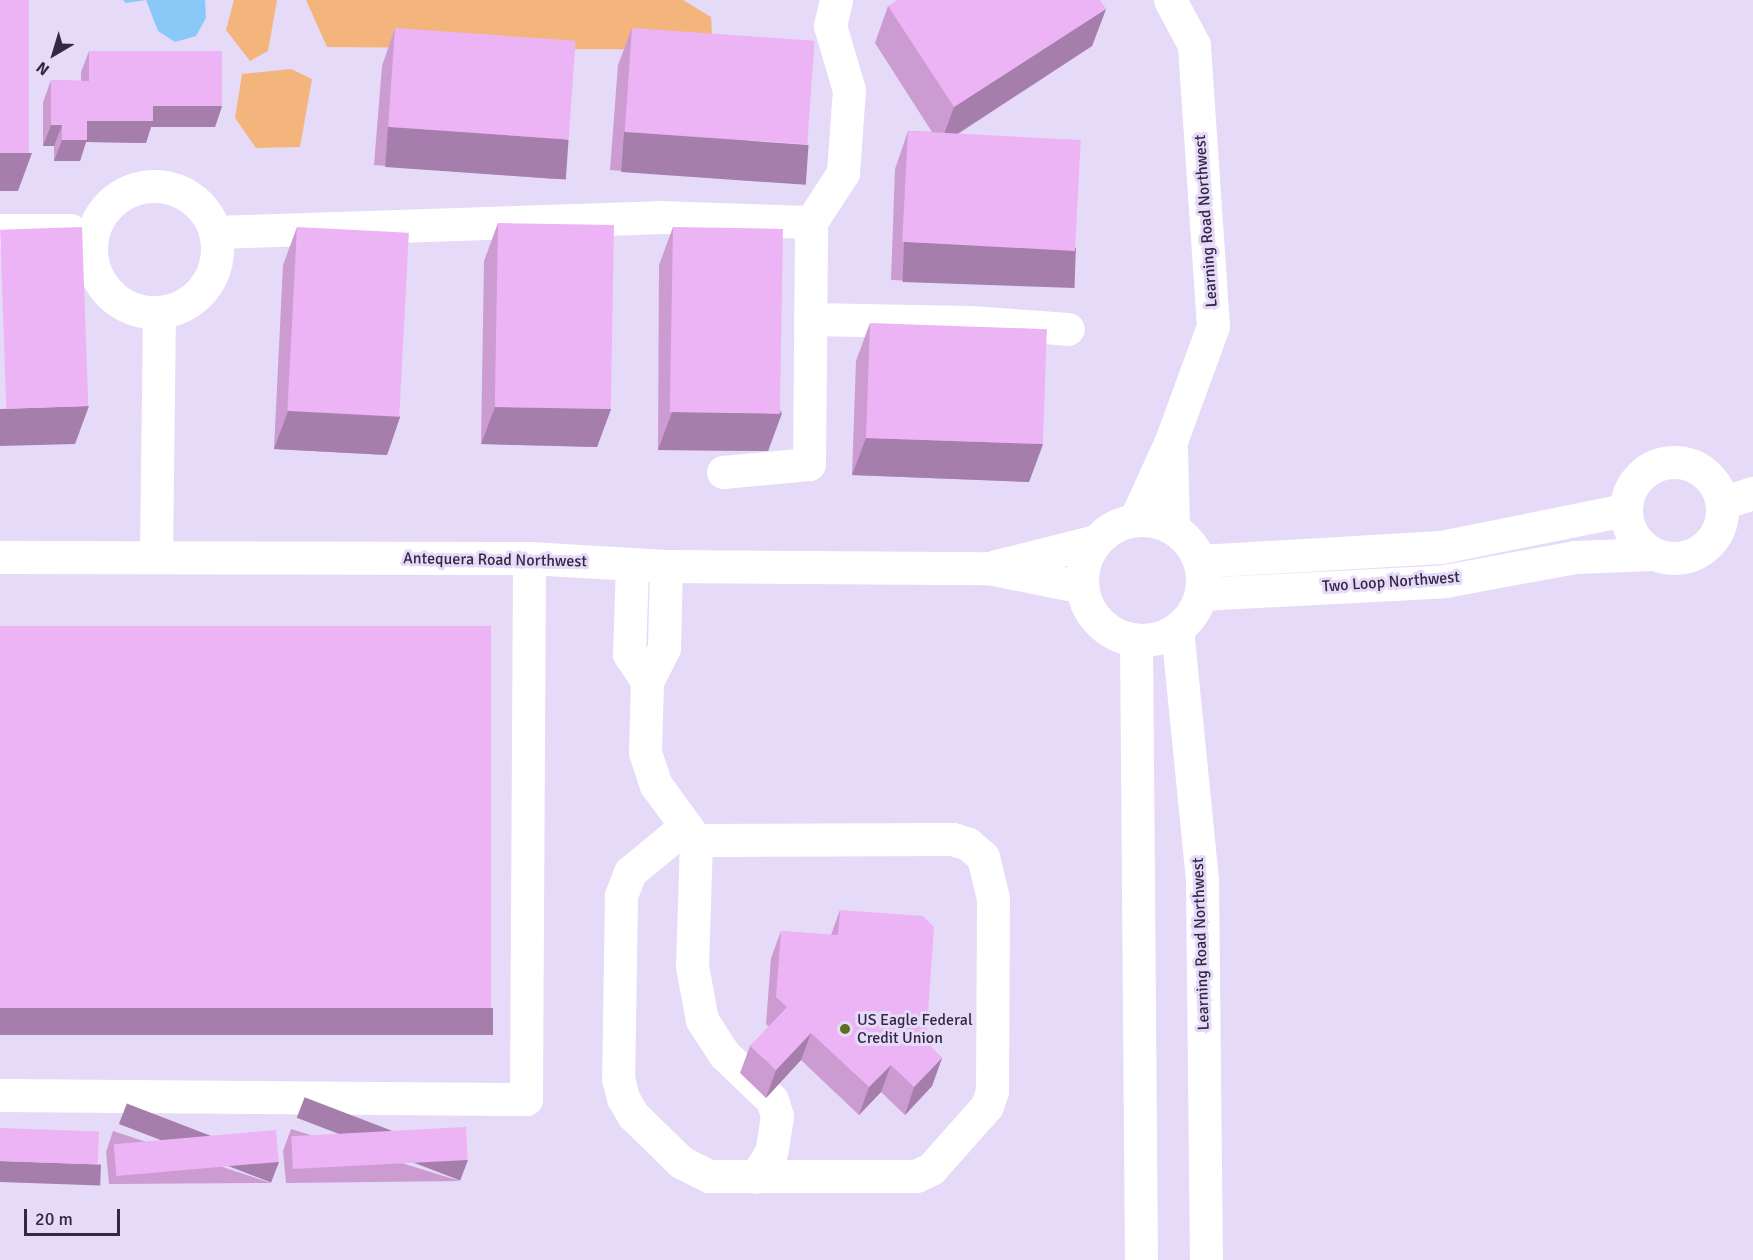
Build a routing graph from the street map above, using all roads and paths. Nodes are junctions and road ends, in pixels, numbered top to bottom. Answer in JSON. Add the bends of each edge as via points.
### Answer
{"nodes":[{"id":1,"x":836,"y":0,"type":"edge"},
{"id":2,"x":1170,"y":0,"type":"edge"},
{"id":3,"x":811,"y":222,"type":"junction"},
{"id":4,"x":0,"y":230,"type":"edge"},
{"id":5,"x":93,"y":230,"type":"junction"},
{"id":6,"x":215,"y":232,"type":"junction"},
{"id":7,"x":159,"y":312,"type":"junction"},
{"id":8,"x":810,"y":320,"type":"junction"},
{"id":9,"x":1068,"y":329,"type":"dead end"},
{"id":10,"x":1171,"y":441,"type":"junction"},
{"id":11,"x":723,"y":472,"type":"dead end"},
{"id":12,"x":1753,"y":493,"type":"edge"},
{"id":13,"x":1722,"y":503,"type":"junction"},
{"id":14,"x":1624,"y":510,"type":"junction"},
{"id":15,"x":1135,"y":520,"type":"junction"},
{"id":16,"x":1173,"y":528,"type":"junction"},
{"id":17,"x":1096,"y":541,"type":"junction"},
{"id":18,"x":1651,"y":554,"type":"junction"},
{"id":19,"x":0,"y":557,"type":"edge"},
{"id":20,"x":156,"y":557,"type":"junction"},
{"id":21,"x":529,"y":558,"type":"junction"},
{"id":22,"x":1199,"y":561,"type":"junction"},
{"id":23,"x":632,"y":565,"type":"junction"},
{"id":24,"x":666,"y":566,"type":"junction"},
{"id":25,"x":989,"y":568,"type":"junction"},
{"id":26,"x":1082,"y":587,"type":"junction"},
{"id":27,"x":1201,"y":594,"type":"junction"},
{"id":28,"x":1177,"y":629,"type":"junction"},
{"id":29,"x":1136,"y":640,"type":"junction"},
{"id":30,"x":647,"y":681,"type":"junction"},
{"id":31,"x":691,"y":833,"type":"junction"},
{"id":32,"x":0,"y":1095,"type":"edge"},
{"id":33,"x":756,"y":1177,"type":"junction"},
{"id":34,"x":1141,"y":1260,"type":"edge"},
{"id":35,"x":1206,"y":1260,"type":"edge"}],
"edges":[{"from":1,"to":3,"type":"street","via":[[830,26],[849,90],[843,173]]},
{"from":2,"to":10,"type":"street","name":"Learning Road Northwest","via":[[1194,45],[1213,327]]},
{"from":3,"to":6,"type":"street","via":[[658,217]]},
{"from":3,"to":8,"type":"street"},
{"from":4,"to":5,"type":"street"},
{"from":5,"to":6,"type":"street","via":[[116,198],[135,188],[155,185],[193,198],[207,213]]},
{"from":5,"to":7,"type":"street","via":[[94,270],[105,289],[120,302],[139,310]]},
{"from":6,"to":7,"type":"street","via":[[218,250],[207,286],[194,299]]},
{"from":7,"to":20,"type":"street"},
{"from":8,"to":9,"type":"street","via":[[969,322]]},
{"from":8,"to":11,"type":"street","via":[[809,464]]},
{"from":10,"to":15,"type":"street","name":"Learning Road Northwest"},
{"from":10,"to":16,"type":"street","name":"Learning Road Northwest"},
{"from":12,"to":13,"type":"street"},
{"from":13,"to":14,"type":"street","via":[[1705,472],[1670,461],[1652,466],[1638,477],[1628,492]]},
{"from":13,"to":18,"type":"street","via":[[1719,530],[1702,551],[1677,560]]},
{"from":14,"to":18,"type":"street","via":[[1631,536]]},
{"from":14,"to":22,"type":"street","name":"Two Loop Northwest","via":[[1441,547]]},
{"from":15,"to":16,"type":"street","via":[[1155,521]]},
{"from":15,"to":17,"type":"street","via":[[1121,524]]},
{"from":16,"to":22,"type":"street","via":[[1193,548]]},
{"from":17,"to":25,"type":"street","name":"Antequera Road Northwest"},
{"from":17,"to":26,"type":"street","via":[[1084,562]]},
{"from":18,"to":27,"type":"street","name":"Two Loop Northwest","via":[[1575,557],[1445,580]]},
{"from":19,"to":20,"type":"street","name":"Antequera Road Northwest"},
{"from":20,"to":21,"type":"street","name":"Antequera Road Northwest"},
{"from":21,"to":23,"type":"street","name":"Antequera Road Northwest"},
{"from":21,"to":32,"type":"street","via":[[526,1099]]},
{"from":22,"to":27,"type":"street"},
{"from":23,"to":24,"type":"street","name":"Antequera Road Northwest"},
{"from":23,"to":30,"type":"street","via":[[629,654]]},
{"from":24,"to":25,"type":"street","name":"Antequera Road Northwest"},
{"from":24,"to":30,"type":"street","via":[[664,648]]},
{"from":25,"to":26,"type":"street","name":"Antequera Road Northwest"},
{"from":26,"to":29,"type":"street","via":[[1088,606],[1100,623],[1111,632]]},
{"from":27,"to":28,"type":"street","via":[[1192,614]]},
{"from":28,"to":29,"type":"street","via":[[1158,639]]},
{"from":28,"to":35,"type":"street","name":"Learning Road Northwest","via":[[1202,881]]},
{"from":29,"to":34,"type":"street"},
{"from":30,"to":31,"type":"street","via":[[645,752],[656,785]]},
{"from":31,"to":33,"type":"street","via":[[692,966],[702,1020],[724,1054],[772,1100],[777,1116],[771,1152]]},
{"from":31,"to":33,"type":"street","via":[[630,872],[623,884],[618,1078],[633,1115],[681,1162],[710,1176]]},
{"from":31,"to":33,"type":"street","via":[[953,839],[968,844],[983,857],[990,876],[992,1091],[987,1106],[931,1169],[916,1176]]}]}
